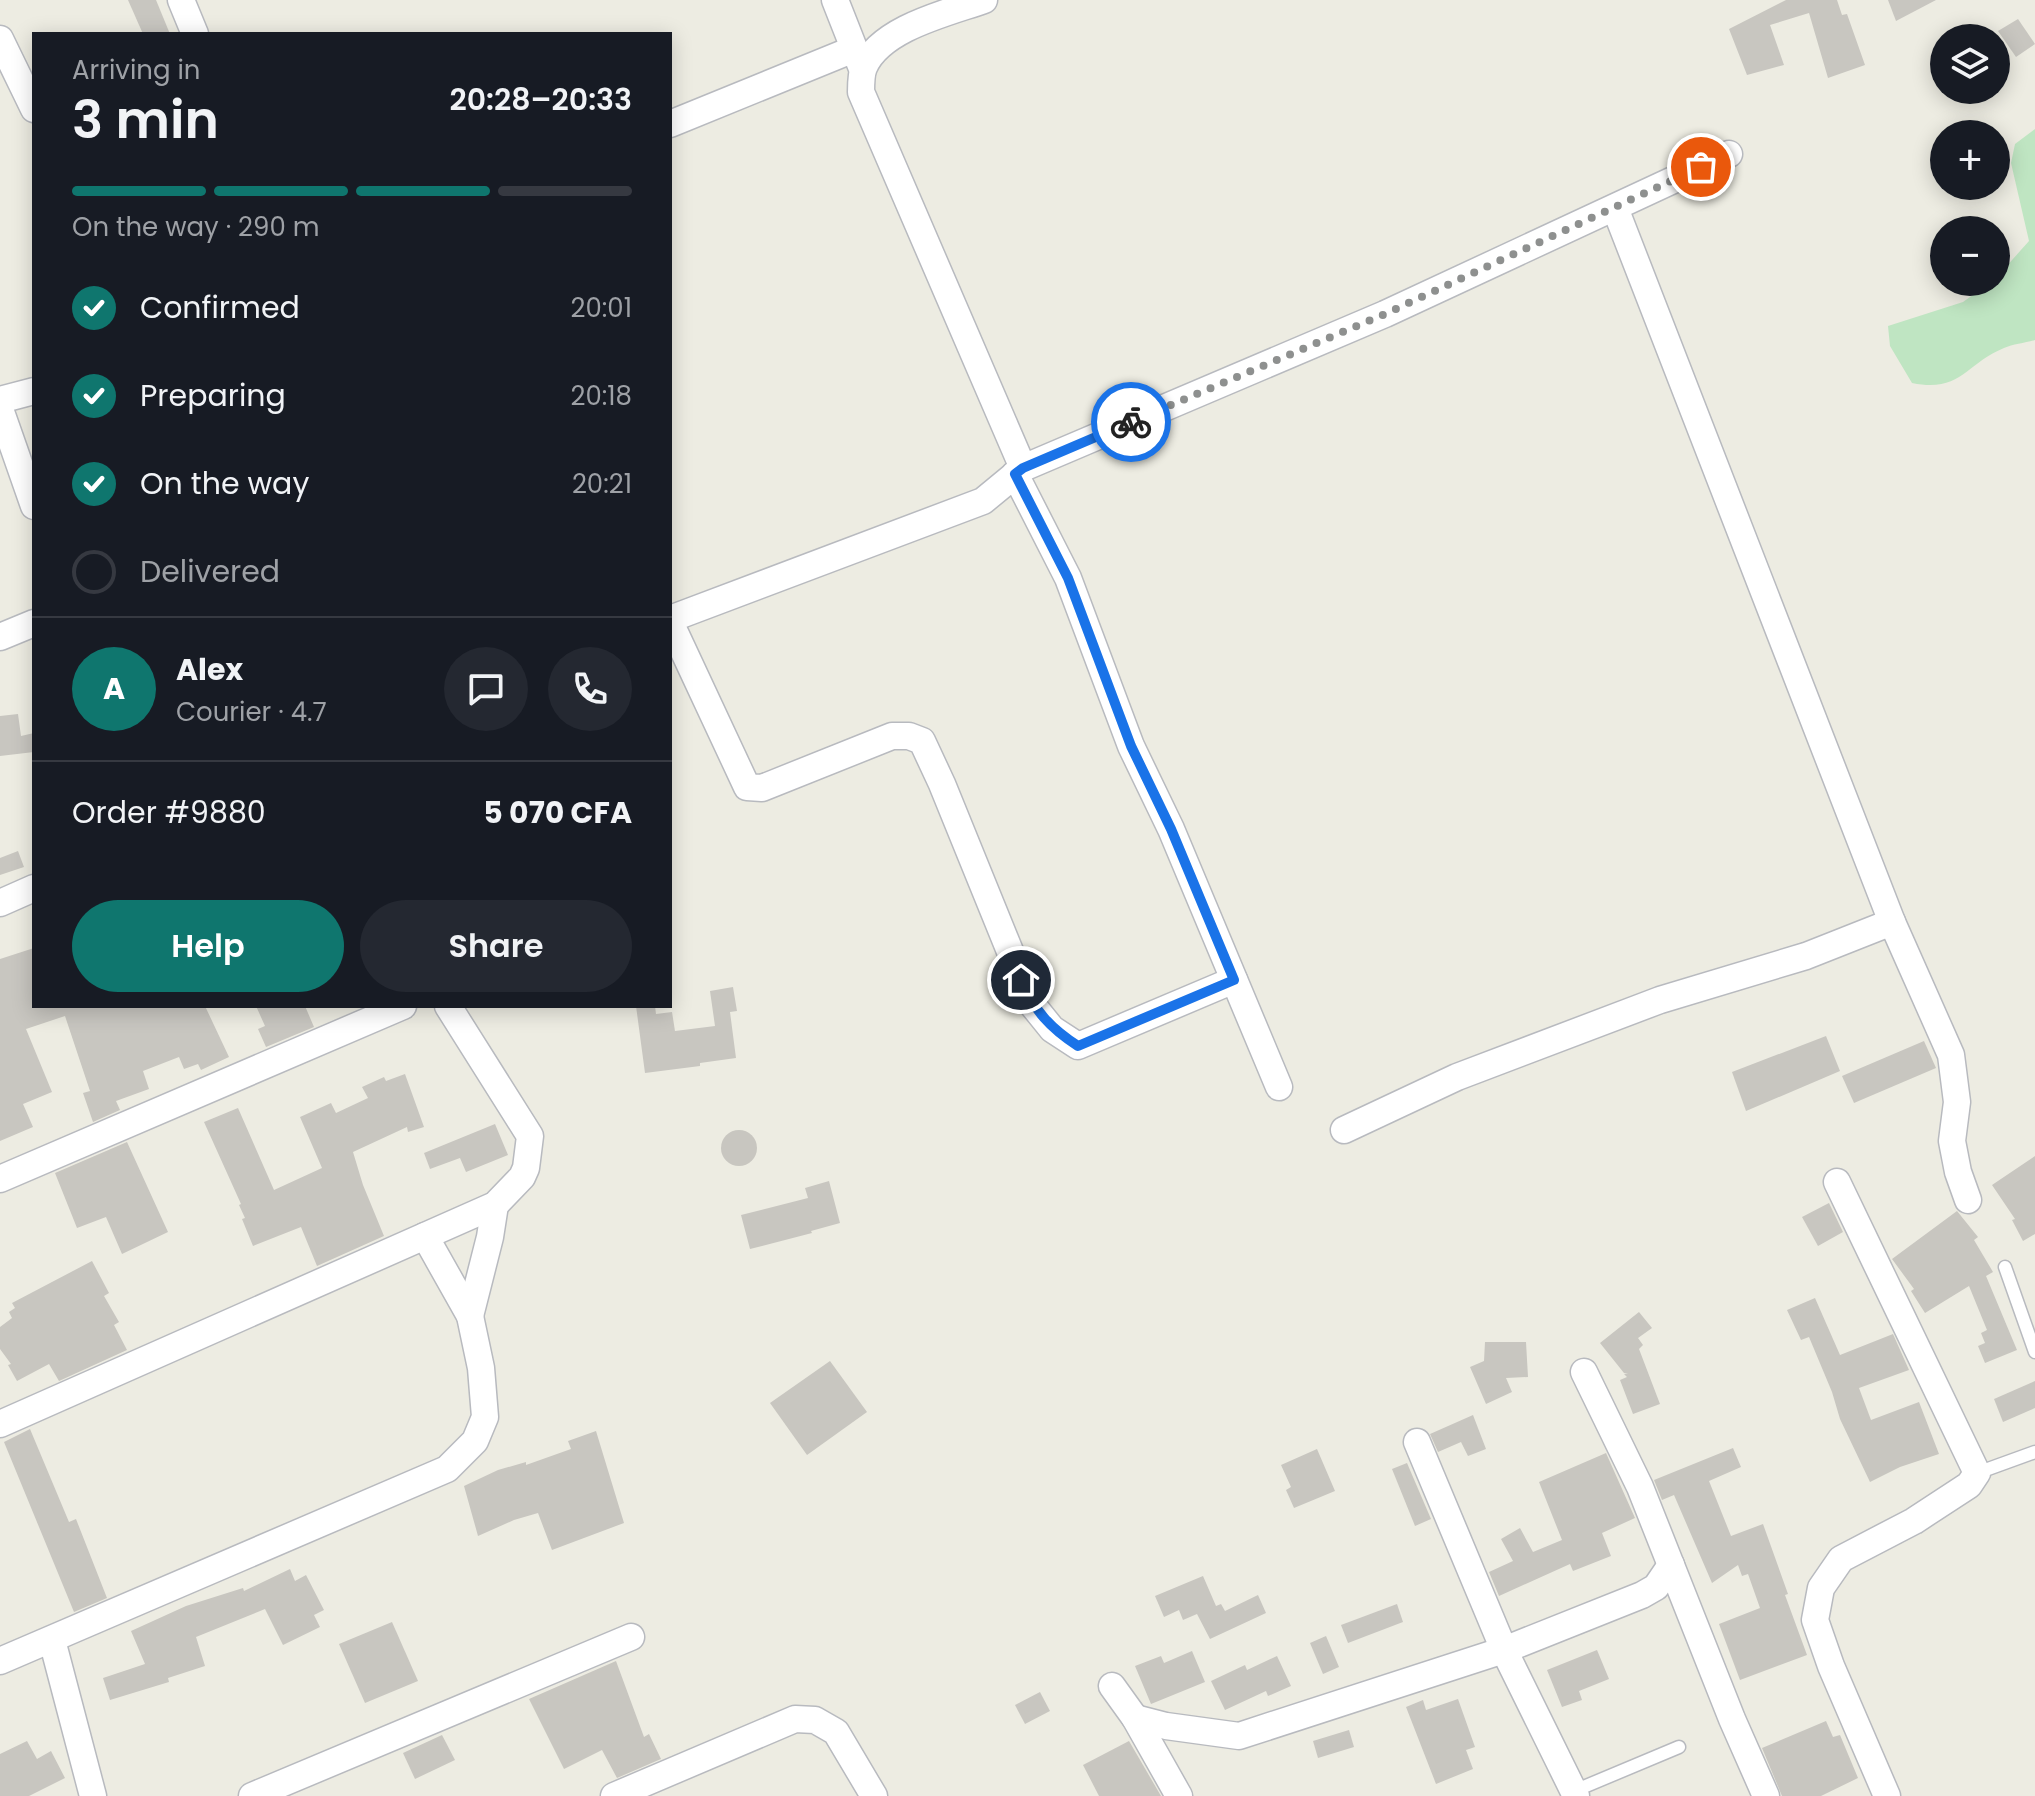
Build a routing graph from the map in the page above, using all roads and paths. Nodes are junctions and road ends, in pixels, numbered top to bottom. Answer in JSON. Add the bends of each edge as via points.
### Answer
{"nodes":[{"id":1,"x":181,"y":0,"type":"edge"},
{"id":2,"x":835,"y":0,"type":"edge"},
{"id":3,"x":984,"y":0,"type":"edge"},
{"id":4,"x":194,"y":32,"type":"edge"},
{"id":5,"x":0,"y":39,"type":"edge"},
{"id":6,"x":858,"y":59,"type":"junction"},
{"id":7,"x":32,"y":105,"type":"edge"},
{"id":8,"x":672,"y":123,"type":"edge"},
{"id":9,"x":1729,"y":154,"type":"dead end"},
{"id":10,"x":1615,"y":208,"type":"junction"},
{"id":11,"x":32,"y":392,"type":"edge"},
{"id":12,"x":0,"y":400,"type":"edge"},
{"id":13,"x":0,"y":409,"type":"edge"},
{"id":14,"x":1019,"y":471,"type":"junction"},
{"id":15,"x":32,"y":500,"type":"edge"},
{"id":16,"x":672,"y":620,"type":"edge"},
{"id":17,"x":32,"y":624,"type":"edge"},
{"id":18,"x":672,"y":625,"type":"edge"},
{"id":19,"x":0,"y":637,"type":"edge"},
{"id":20,"x":32,"y":889,"type":"edge"},
{"id":21,"x":0,"y":903,"type":"edge"},
{"id":22,"x":1892,"y":922,"type":"junction"},
{"id":23,"x":1234,"y":980,"type":"junction"},
{"id":24,"x":398,"y":1008,"type":"edge"},
{"id":25,"x":449,"y":1008,"type":"edge"},
{"id":26,"x":1279,"y":1087,"type":"dead end"},
{"id":27,"x":1344,"y":1130,"type":"dead end"},
{"id":28,"x":0,"y":1179,"type":"edge"},
{"id":29,"x":1837,"y":1182,"type":"dead end"},
{"id":30,"x":1968,"y":1200,"type":"dead end"},
{"id":31,"x":495,"y":1205,"type":"junction"},
{"id":32,"x":425,"y":1236,"type":"junction"},
{"id":33,"x":2005,"y":1267,"type":"dead end"},
{"id":34,"x":470,"y":1316,"type":"junction"},
{"id":35,"x":2035,"y":1352,"type":"edge"},
{"id":36,"x":1584,"y":1372,"type":"dead end"},
{"id":37,"x":0,"y":1424,"type":"edge"},
{"id":38,"x":1417,"y":1442,"type":"dead end"},
{"id":39,"x":2035,"y":1452,"type":"edge"},
{"id":40,"x":1977,"y":1473,"type":"junction"},
{"id":41,"x":1671,"y":1565,"type":"junction"},
{"id":42,"x":631,"y":1637,"type":"dead end"},
{"id":43,"x":52,"y":1640,"type":"junction"},
{"id":44,"x":1504,"y":1650,"type":"junction"},
{"id":45,"x":0,"y":1661,"type":"edge"},
{"id":46,"x":1112,"y":1686,"type":"dead end"},
{"id":47,"x":1135,"y":1718,"type":"junction"},
{"id":48,"x":1679,"y":1747,"type":"dead end"},
{"id":49,"x":1575,"y":1794,"type":"edge"},
{"id":50,"x":93,"y":1796,"type":"edge"},
{"id":51,"x":252,"y":1796,"type":"edge"},
{"id":52,"x":614,"y":1796,"type":"edge"},
{"id":53,"x":874,"y":1796,"type":"edge"},
{"id":54,"x":1179,"y":1796,"type":"edge"},
{"id":55,"x":1766,"y":1796,"type":"edge"},
{"id":56,"x":1887,"y":1796,"type":"edge"}],
"edges":[{"from":1,"to":4,"type":"street"},
{"from":2,"to":6,"type":"street"},
{"from":3,"to":6,"type":"street","via":[[912,26]]},
{"from":5,"to":7,"type":"street"},
{"from":6,"to":8,"type":"street"},
{"from":6,"to":14,"type":"street","via":[[861,92]]},
{"from":9,"to":10,"type":"street"},
{"from":10,"to":14,"type":"street","via":[[1385,314]]},
{"from":10,"to":22,"type":"street"},
{"from":11,"to":12,"type":"street"},
{"from":13,"to":15,"type":"street"},
{"from":14,"to":16,"type":"street","via":[[983,501]]},
{"from":14,"to":23,"type":"street"},
{"from":17,"to":19,"type":"street"},
{"from":18,"to":23,"type":"street","via":[[747,787],[762,788],[892,736],[922,741],[1031,1003],[1052,1029],[1078,1046]]},
{"from":20,"to":21,"type":"street"},
{"from":22,"to":27,"type":"street","via":[[1806,956],[1660,1000],[1486,1066]]},
{"from":22,"to":30,"type":"street","via":[[1951,1055],[1957,1102],[1952,1141]]},
{"from":23,"to":26,"type":"street"},
{"from":24,"to":28,"type":"street"},
{"from":25,"to":31,"type":"street","via":[[530,1136],[522,1177]]},
{"from":29,"to":40,"type":"street"},
{"from":31,"to":32,"type":"street"},
{"from":31,"to":34,"type":"street"},
{"from":32,"to":34,"type":"street"},
{"from":32,"to":37,"type":"street"},
{"from":33,"to":35,"type":"lane"},
{"from":34,"to":43,"type":"street","via":[[485,1417],[475,1441],[447,1469]]},
{"from":36,"to":41,"type":"street"},
{"from":38,"to":44,"type":"street"},
{"from":39,"to":40,"type":"lane"},
{"from":40,"to":56,"type":"street","via":[[1969,1485],[1914,1521],[1841,1559],[1821,1588],[1815,1620]]},
{"from":41,"to":44,"type":"street","via":[[1656,1587],[1642,1595]]},
{"from":41,"to":55,"type":"street"},
{"from":42,"to":51,"type":"street"},
{"from":43,"to":45,"type":"street"},
{"from":43,"to":50,"type":"street"},
{"from":44,"to":47,"type":"street","via":[[1239,1736]]},
{"from":44,"to":49,"type":"street"},
{"from":46,"to":47,"type":"street"},
{"from":47,"to":54,"type":"street"},
{"from":48,"to":49,"type":"lane"},
{"from":52,"to":53,"type":"street","via":[[795,1719],[815,1720],[836,1732]]}]}
